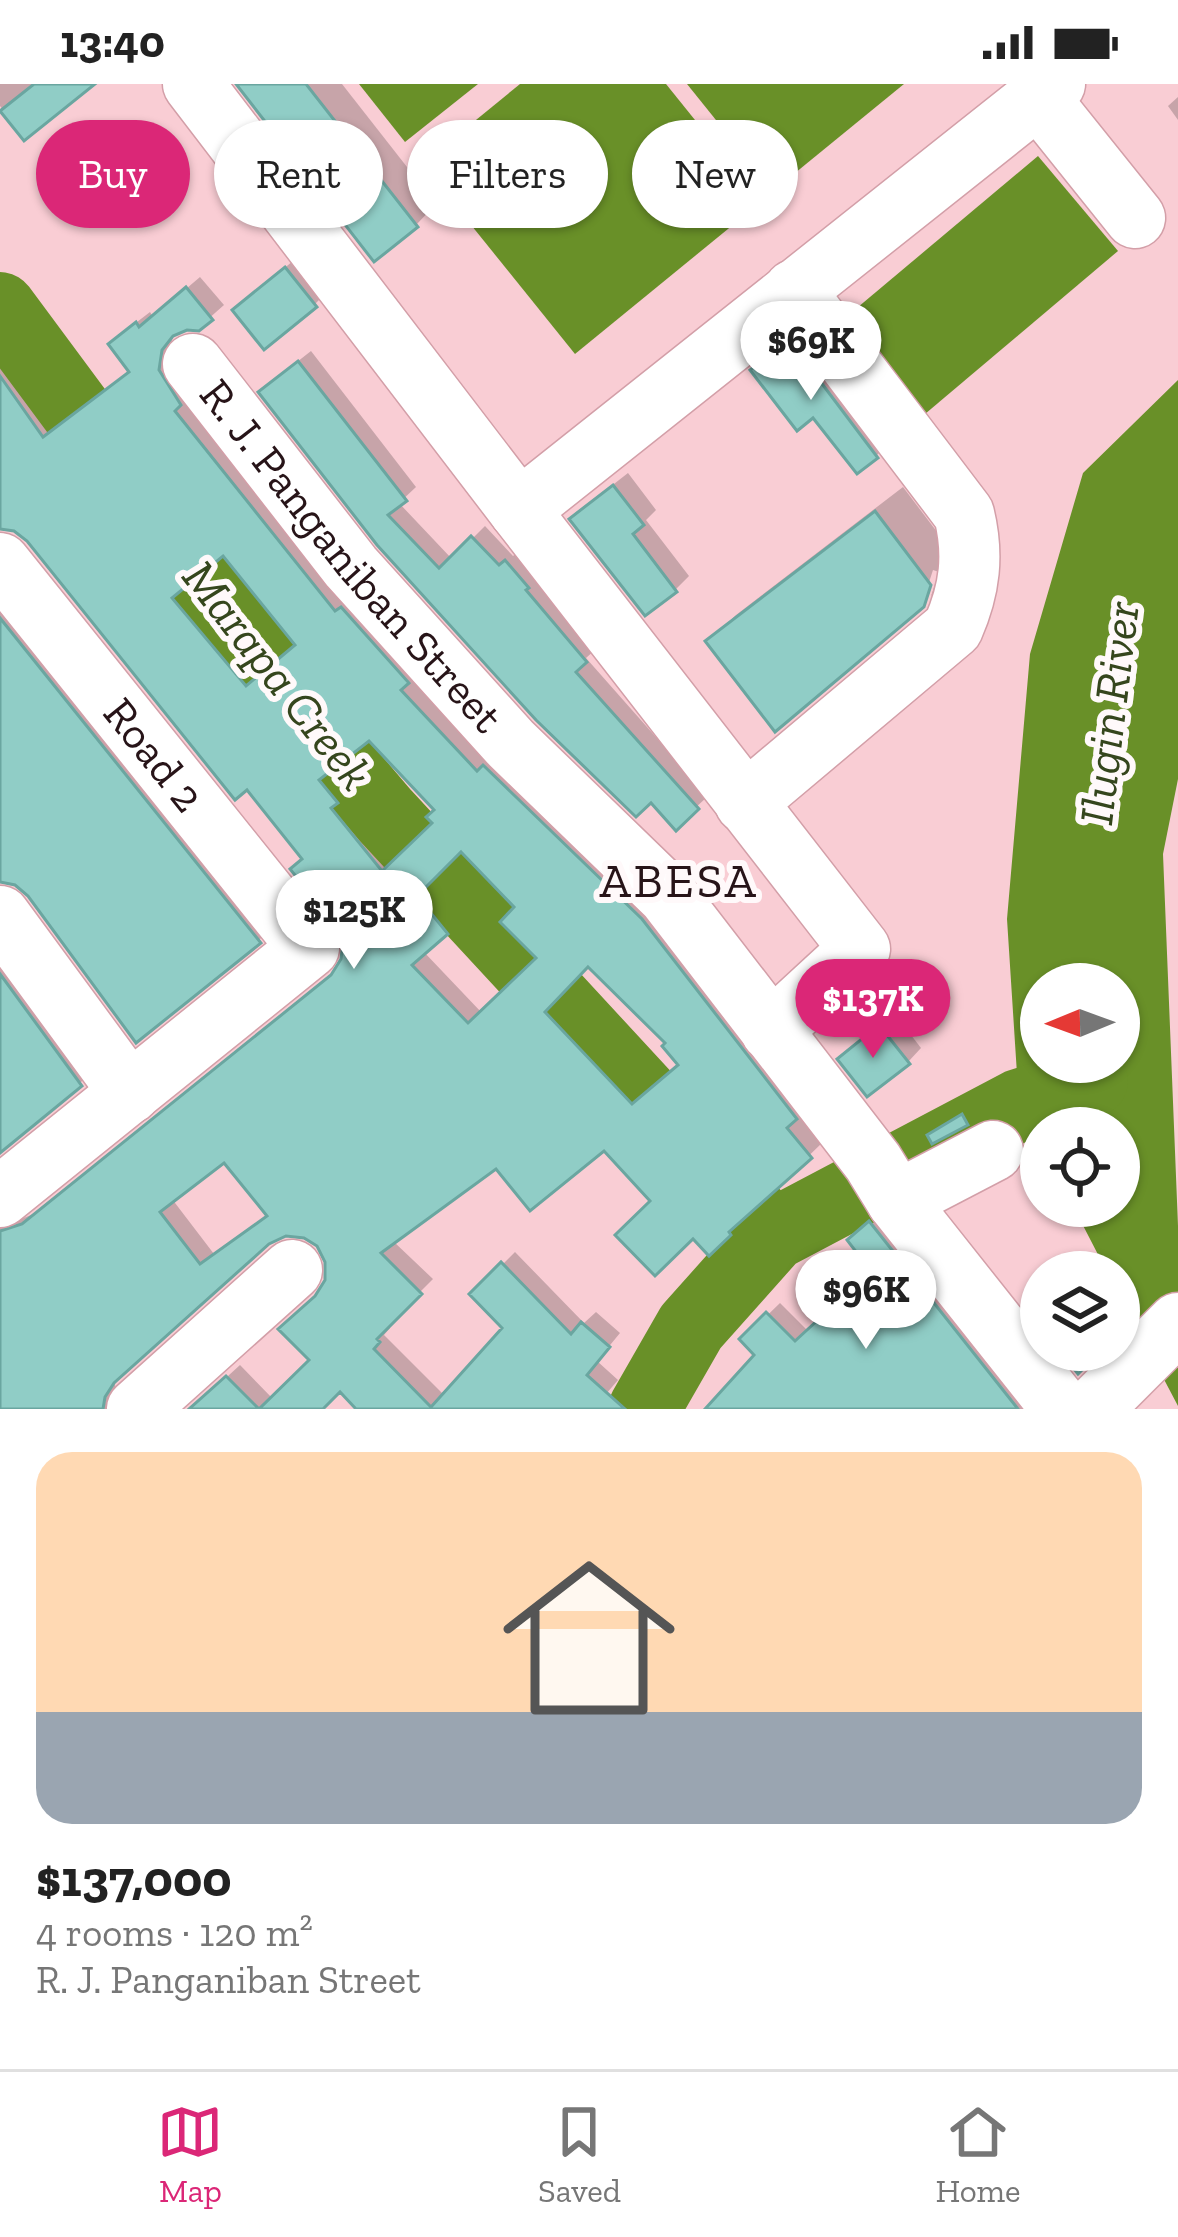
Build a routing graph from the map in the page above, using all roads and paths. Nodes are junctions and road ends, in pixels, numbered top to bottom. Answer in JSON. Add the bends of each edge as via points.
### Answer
{"nodes":[{"id":1,"x":194,"y":84,"type":"edge"},
{"id":2,"x":1047,"y":90,"type":"edge"},
{"id":3,"x":1135,"y":218,"type":"dead end"},
{"id":4,"x":794,"y":290,"type":"junction"},
{"id":5,"x":193,"y":364,"type":"dead end"},
{"id":6,"x":519,"y":511,"type":"junction"},
{"id":7,"x":0,"y":563,"type":"edge"},
{"id":8,"x":745,"y":802,"type":"junction"},
{"id":9,"x":0,"y":916,"type":"edge"},
{"id":10,"x":771,"y":1031,"type":"junction"},
{"id":11,"x":130,"y":1093,"type":"junction"},
{"id":12,"x":993,"y":1151,"type":"dead end"},
{"id":13,"x":888,"y":1185,"type":"junction"},
{"id":14,"x":0,"y":1197,"type":"edge"},
{"id":15,"x":292,"y":1270,"type":"dead end"},
{"id":16,"x":1178,"y":1323,"type":"edge"},
{"id":17,"x":1088,"y":1402,"type":"edge"},
{"id":18,"x":137,"y":1409,"type":"edge"}],
"edges":[{"from":1,"to":6,"type":"street"},
{"from":2,"to":3,"type":"street"},
{"from":2,"to":4,"type":"street"},
{"from":4,"to":6,"type":"street"},
{"from":4,"to":8,"type":"street","via":[[964,514],[969,580],[953,628]]},
{"from":5,"to":10,"type":"street","name":"R. J. Panganiban Street","via":[[351,567],[511,744],[668,896]]},
{"from":6,"to":8,"type":"street"},
{"from":7,"to":11,"type":"street","name":"Road 2","via":[[309,948]]},
{"from":8,"to":10,"type":"street","via":[[860,950]]},
{"from":9,"to":11,"type":"street"},
{"from":10,"to":13,"type":"street","name":"R. J. Panganiban Street"},
{"from":11,"to":14,"type":"street"},
{"from":12,"to":13,"type":"street"},
{"from":13,"to":17,"type":"street","name":"R. J. Panganiban Street"},
{"from":15,"to":18,"type":"street"},
{"from":16,"to":17,"type":"street"}]}
